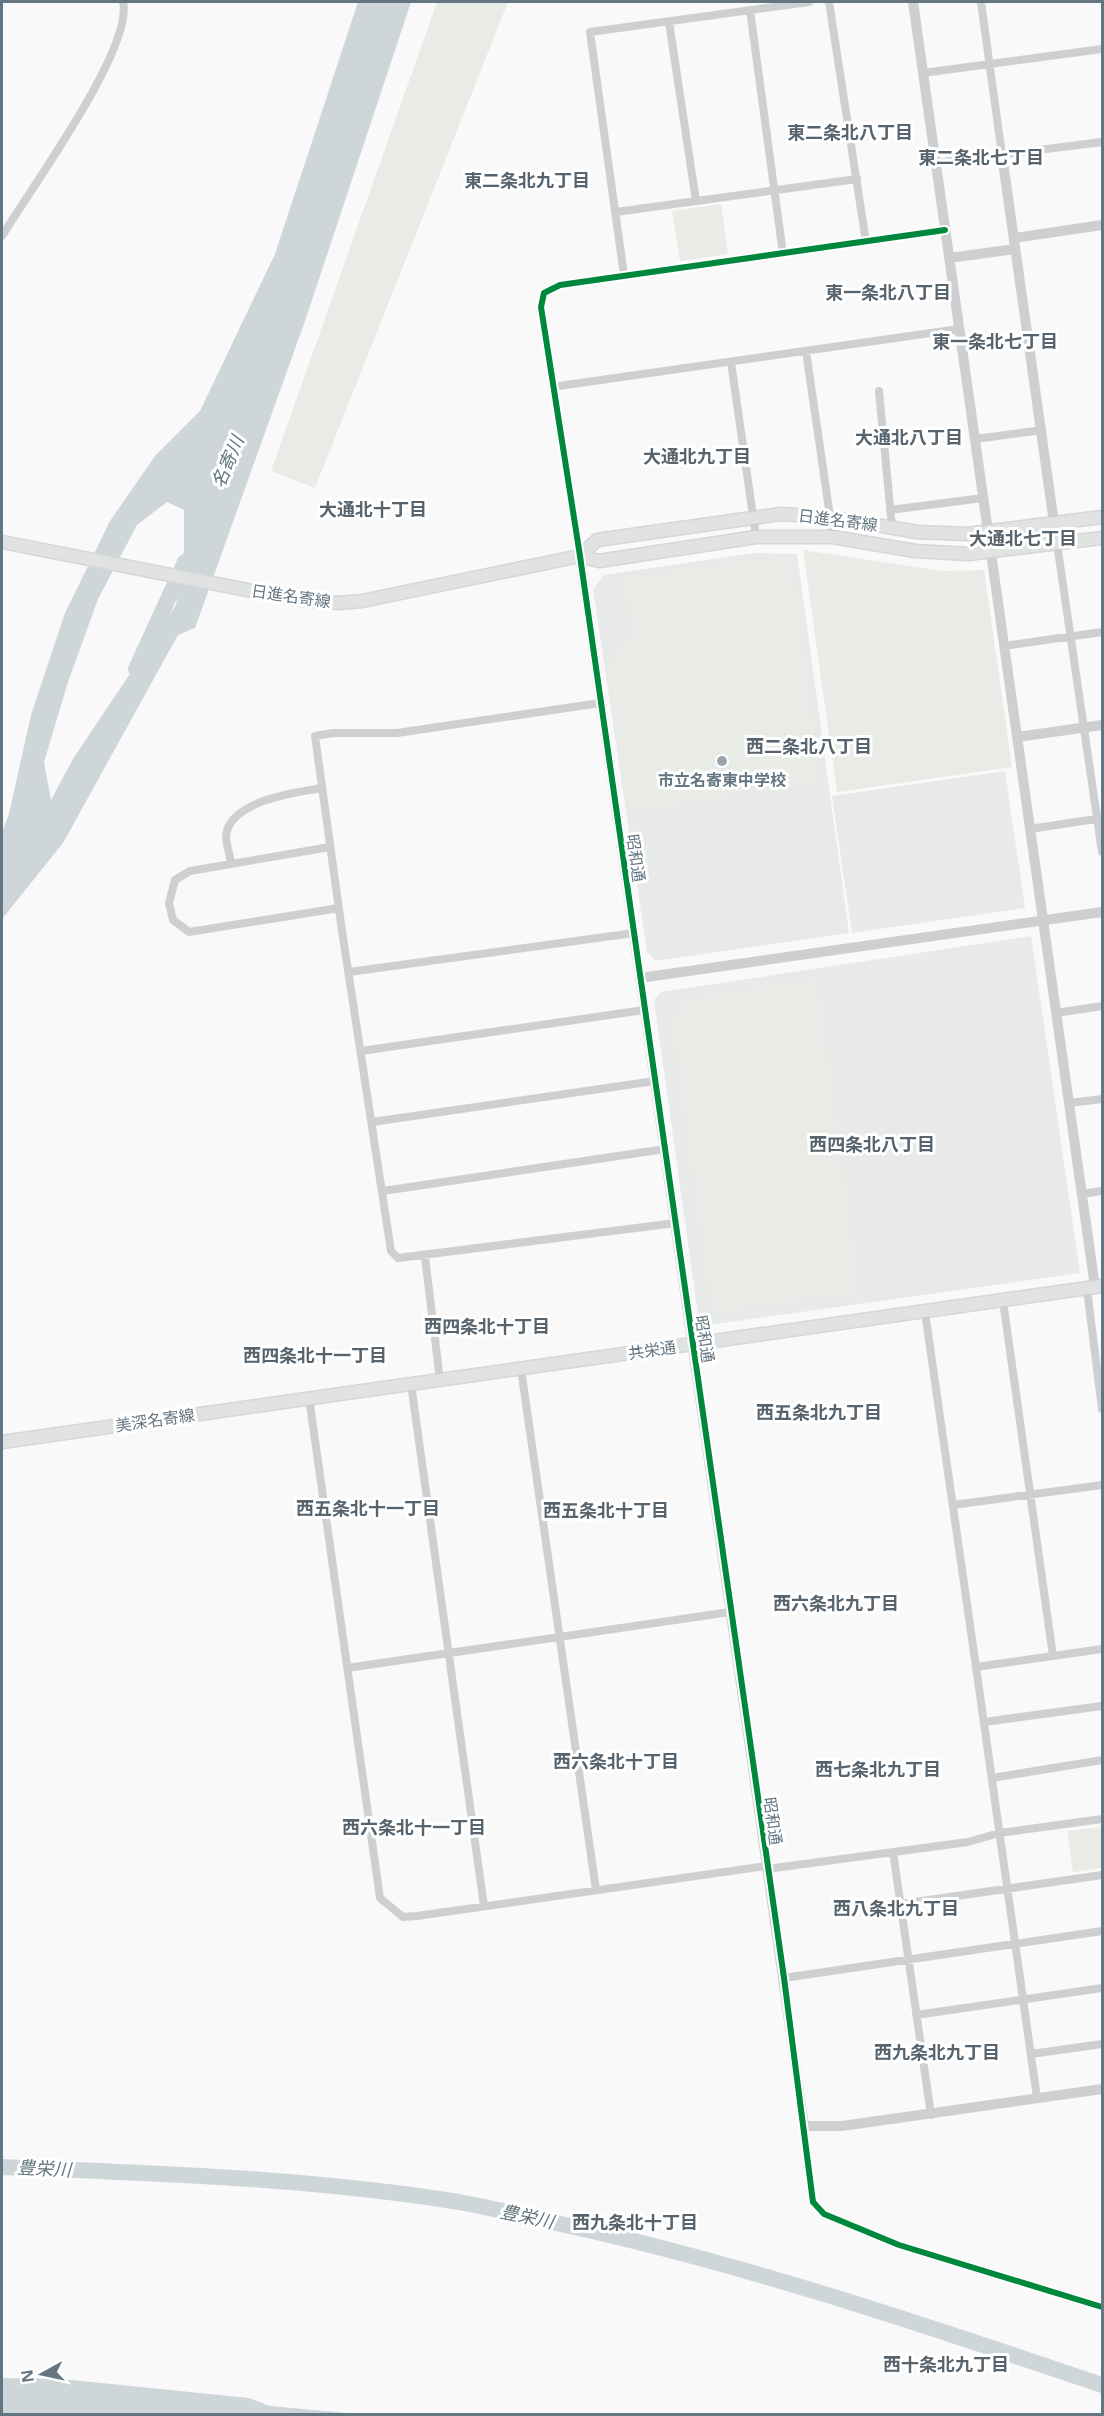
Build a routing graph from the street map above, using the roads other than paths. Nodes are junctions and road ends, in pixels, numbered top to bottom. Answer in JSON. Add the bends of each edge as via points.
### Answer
{"nodes":[{"id":1,"x":123,"y":2,"type":"edge"},
{"id":2,"x":809,"y":2,"type":"edge"},
{"id":3,"x":829,"y":2,"type":"edge"},
{"id":4,"x":913,"y":2,"type":"edge"},
{"id":5,"x":981,"y":2,"type":"edge"},
{"id":6,"x":750,"y":10,"type":"junction"},
{"id":7,"x":669,"y":22,"type":"junction"},
{"id":8,"x":1102,"y":49,"type":"edge"},
{"id":9,"x":990,"y":64,"type":"junction"},
{"id":10,"x":923,"y":73,"type":"junction"},
{"id":11,"x":1102,"y":142,"type":"edge"},
{"id":12,"x":1002,"y":155,"type":"junction"},
{"id":13,"x":935,"y":163,"type":"junction"},
{"id":14,"x":856,"y":179,"type":"junction"},
{"id":15,"x":774,"y":191,"type":"junction"},
{"id":16,"x":696,"y":201,"type":"junction"},
{"id":17,"x":616,"y":212,"type":"junction"},
{"id":18,"x":1102,"y":225,"type":"edge"},
{"id":19,"x":945,"y":230,"type":"junction"},
{"id":20,"x":2,"y":236,"type":"edge"},
{"id":21,"x":866,"y":242,"type":"junction"},
{"id":22,"x":1015,"y":243,"type":"junction"},
{"id":23,"x":783,"y":254,"type":"junction"},
{"id":24,"x":949,"y":258,"type":"junction"},
{"id":25,"x":624,"y":275,"type":"junction"},
{"id":26,"x":959,"y":330,"type":"junction"},
{"id":27,"x":1028,"y":338,"type":"junction"},
{"id":28,"x":962,"y":347,"type":"junction"},
{"id":29,"x":806,"y":351,"type":"junction"},
{"id":30,"x":731,"y":362,"type":"junction"},
{"id":31,"x":552,"y":387,"type":"junction"},
{"id":32,"x":879,"y":391,"type":"dead end"},
{"id":33,"x":1042,"y":430,"type":"junction"},
{"id":34,"x":975,"y":439,"type":"junction"},
{"id":35,"x":983,"y":498,"type":"junction"},
{"id":36,"x":890,"y":510,"type":"junction"},
{"id":37,"x":830,"y":517,"type":"junction"},
{"id":38,"x":1102,"y":517,"type":"edge"},
{"id":39,"x":755,"y":518,"type":"junction"},
{"id":40,"x":1054,"y":523,"type":"junction"},
{"id":41,"x":892,"y":527,"type":"junction"},
{"id":42,"x":988,"y":532,"type":"junction"},
{"id":43,"x":756,"y":537,"type":"junction"},
{"id":44,"x":833,"y":537,"type":"junction"},
{"id":45,"x":1102,"y":538,"type":"edge"},
{"id":46,"x":2,"y":542,"type":"edge"},
{"id":47,"x":1057,"y":545,"type":"junction"},
{"id":48,"x":990,"y":553,"type":"junction"},
{"id":49,"x":580,"y":556,"type":"junction"},
{"id":50,"x":1102,"y":632,"type":"edge"},
{"id":51,"x":1071,"y":637,"type":"junction"},
{"id":52,"x":1004,"y":646,"type":"junction"},
{"id":53,"x":600,"y":703,"type":"junction"},
{"id":54,"x":1102,"y":725,"type":"edge"},
{"id":55,"x":1084,"y":727,"type":"junction"},
{"id":56,"x":1017,"y":737,"type":"junction"},
{"id":57,"x":322,"y":788,"type":"junction"},
{"id":58,"x":1100,"y":818,"type":"edge"},
{"id":59,"x":1029,"y":829,"type":"junction"},
{"id":60,"x":330,"y":847,"type":"junction"},
{"id":61,"x":1102,"y":852,"type":"edge"},
{"id":62,"x":231,"y":863,"type":"junction"},
{"id":63,"x":339,"y":908,"type":"junction"},
{"id":64,"x":1102,"y":912,"type":"edge"},
{"id":65,"x":1042,"y":921,"type":"junction"},
{"id":66,"x":634,"y":933,"type":"junction"},
{"id":67,"x":349,"y":972,"type":"junction"},
{"id":68,"x":640,"y":978,"type":"junction"},
{"id":69,"x":1102,"y":1006,"type":"edge"},
{"id":70,"x":644,"y":1010,"type":"junction"},
{"id":71,"x":1056,"y":1012,"type":"junction"},
{"id":72,"x":361,"y":1051,"type":"junction"},
{"id":73,"x":655,"y":1081,"type":"junction"},
{"id":74,"x":1102,"y":1099,"type":"edge"},
{"id":75,"x":1069,"y":1103,"type":"junction"},
{"id":76,"x":372,"y":1122,"type":"junction"},
{"id":77,"x":665,"y":1149,"type":"junction"},
{"id":78,"x":383,"y":1191,"type":"junction"},
{"id":79,"x":1102,"y":1191,"type":"edge"},
{"id":80,"x":1082,"y":1194,"type":"junction"},
{"id":81,"x":675,"y":1223,"type":"junction"},
{"id":82,"x":425,"y":1257,"type":"junction"},
{"id":83,"x":1095,"y":1288,"type":"edge"},
{"id":84,"x":1003,"y":1301,"type":"junction"},
{"id":85,"x":925,"y":1312,"type":"junction"},
{"id":86,"x":692,"y":1344,"type":"junction"},
{"id":87,"x":521,"y":1369,"type":"junction"},
{"id":88,"x":440,"y":1380,"type":"junction"},
{"id":89,"x":411,"y":1384,"type":"junction"},
{"id":90,"x":309,"y":1398,"type":"junction"},
{"id":91,"x":1102,"y":1409,"type":"edge"},
{"id":92,"x":2,"y":1442,"type":"edge"},
{"id":93,"x":1102,"y":1485,"type":"edge"},
{"id":94,"x":1029,"y":1494,"type":"junction"},
{"id":95,"x":953,"y":1505,"type":"junction"},
{"id":96,"x":730,"y":1612,"type":"junction"},
{"id":97,"x":560,"y":1638,"type":"junction"},
{"id":98,"x":1102,"y":1649,"type":"edge"},
{"id":99,"x":448,"y":1654,"type":"junction"},
{"id":100,"x":1053,"y":1656,"type":"junction"},
{"id":101,"x":976,"y":1667,"type":"junction"},
{"id":102,"x":347,"y":1668,"type":"junction"},
{"id":103,"x":1102,"y":1706,"type":"edge"},
{"id":104,"x":984,"y":1722,"type":"junction"},
{"id":105,"x":1102,"y":1761,"type":"edge"},
{"id":106,"x":992,"y":1778,"type":"junction"},
{"id":107,"x":1102,"y":1819,"type":"edge"},
{"id":108,"x":999,"y":1833,"type":"junction"},
{"id":109,"x":893,"y":1851,"type":"junction"},
{"id":110,"x":766,"y":1868,"type":"junction"},
{"id":111,"x":1102,"y":1875,"type":"edge"},
{"id":112,"x":1008,"y":1888,"type":"junction"},
{"id":113,"x":596,"y":1890,"type":"junction"},
{"id":114,"x":901,"y":1904,"type":"junction"},
{"id":115,"x":484,"y":1906,"type":"junction"},
{"id":116,"x":1102,"y":1931,"type":"edge"},
{"id":117,"x":1016,"y":1943,"type":"junction"},
{"id":118,"x":909,"y":1960,"type":"junction"},
{"id":119,"x":784,"y":1978,"type":"junction"},
{"id":120,"x":1102,"y":1988,"type":"edge"},
{"id":121,"x":1023,"y":1999,"type":"junction"},
{"id":122,"x":916,"y":2015,"type":"junction"},
{"id":123,"x":1102,"y":2044,"type":"edge"},
{"id":124,"x":1031,"y":2054,"type":"junction"},
{"id":125,"x":1102,"y":2089,"type":"edge"},
{"id":126,"x":1037,"y":2098,"type":"junction"},
{"id":127,"x":931,"y":2115,"type":"junction"},
{"id":128,"x":804,"y":2126,"type":"junction"},
{"id":129,"x":1102,"y":2307,"type":"edge"}],
"edges":[{"from":1,"to":20,"type":"street","via":[[125,17],[118,39],[94,90]]},
{"from":2,"to":6,"type":"street"},
{"from":3,"to":14,"type":"street"},
{"from":4,"to":10,"type":"street"},
{"from":5,"to":9,"type":"street"},
{"from":6,"to":7,"type":"street"},
{"from":6,"to":15,"type":"street"},
{"from":7,"to":16,"type":"street"},
{"from":7,"to":17,"type":"street","via":[[590,32]]},
{"from":8,"to":9,"type":"street"},
{"from":9,"to":10,"type":"street"},
{"from":9,"to":12,"type":"street"},
{"from":10,"to":13,"type":"street"},
{"from":11,"to":12,"type":"street"},
{"from":12,"to":13,"type":"street"},
{"from":12,"to":22,"type":"street"},
{"from":13,"to":19,"type":"street"},
{"from":14,"to":15,"type":"street"},
{"from":14,"to":21,"type":"street"},
{"from":15,"to":16,"type":"street"},
{"from":15,"to":23,"type":"street"},
{"from":16,"to":17,"type":"street"},
{"from":17,"to":25,"type":"street"},
{"from":18,"to":22,"type":"street"},
{"from":19,"to":21,"type":"street"},
{"from":19,"to":24,"type":"street"},
{"from":21,"to":23,"type":"street"},
{"from":22,"to":24,"type":"street"},
{"from":22,"to":27,"type":"street"},
{"from":23,"to":25,"type":"street"},
{"from":24,"to":26,"type":"street"},
{"from":25,"to":31,"type":"street","via":[[560,285],[544,293],[541,307]]},
{"from":26,"to":28,"type":"street"},
{"from":26,"to":29,"type":"street"},
{"from":27,"to":28,"type":"street"},
{"from":27,"to":33,"type":"street"},
{"from":28,"to":34,"type":"street"},
{"from":29,"to":30,"type":"street"},
{"from":29,"to":37,"type":"street"},
{"from":30,"to":31,"type":"street"},
{"from":30,"to":39,"type":"street"},
{"from":31,"to":49,"type":"street"},
{"from":32,"to":36,"type":"street"},
{"from":33,"to":34,"type":"street"},
{"from":33,"to":40,"type":"street"},
{"from":34,"to":35,"type":"street"},
{"from":35,"to":36,"type":"street"},
{"from":35,"to":42,"type":"street"},
{"from":36,"to":41,"type":"street"},
{"from":37,"to":39,"type":"main road","name":"日進名寄線","via":[[781,514]]},
{"from":37,"to":41,"type":"main road","name":"日進名寄線"},
{"from":37,"to":44,"type":"street"},
{"from":38,"to":40,"type":"main road","name":"日進名寄線"},
{"from":39,"to":43,"type":"street"},
{"from":39,"to":49,"type":"main road","name":"日進名寄線","via":[[597,540]]},
{"from":40,"to":42,"type":"main road","name":"日進名寄線"},
{"from":40,"to":47,"type":"street"},
{"from":41,"to":42,"type":"main road","name":"日進名寄線","via":[[917,532]]},
{"from":42,"to":48,"type":"street"},
{"from":43,"to":44,"type":"main road","name":"日進名寄線"},
{"from":43,"to":49,"type":"main road","name":"日進名寄線","via":[[599,561]]},
{"from":44,"to":48,"type":"main road","name":"日進名寄線","via":[[924,552]]},
{"from":45,"to":47,"type":"main road","name":"日進名寄線"},
{"from":46,"to":49,"type":"main road","name":"日進名寄線","via":[[293,599],[339,603]]},
{"from":47,"to":48,"type":"main road","name":"日進名寄線"},
{"from":47,"to":51,"type":"street"},
{"from":48,"to":52,"type":"street"},
{"from":49,"to":53,"type":"street","name":"昭和通"},
{"from":50,"to":51,"type":"street"},
{"from":51,"to":52,"type":"street"},
{"from":51,"to":55,"type":"street"},
{"from":52,"to":56,"type":"street"},
{"from":53,"to":57,"type":"street","via":[[397,733],[315,736]]},
{"from":53,"to":66,"type":"street","name":"昭和通"},
{"from":54,"to":55,"type":"street"},
{"from":55,"to":56,"type":"street"},
{"from":55,"to":58,"type":"street"},
{"from":56,"to":59,"type":"street"},
{"from":57,"to":60,"type":"street"},
{"from":57,"to":62,"type":"street","via":[[270,797],[234,818],[226,835]]},
{"from":58,"to":59,"type":"street"},
{"from":58,"to":61,"type":"street"},
{"from":59,"to":65,"type":"street"},
{"from":60,"to":62,"type":"street"},
{"from":60,"to":63,"type":"street"},
{"from":62,"to":63,"type":"street","via":[[190,871],[175,880],[170,903],[173,920],[189,932]]},
{"from":63,"to":67,"type":"street"},
{"from":64,"to":65,"type":"street"},
{"from":65,"to":68,"type":"street"},
{"from":65,"to":71,"type":"street"},
{"from":66,"to":67,"type":"street"},
{"from":66,"to":68,"type":"street","name":"昭和通"},
{"from":67,"to":72,"type":"street"},
{"from":68,"to":70,"type":"street","name":"昭和通"},
{"from":69,"to":71,"type":"street"},
{"from":70,"to":72,"type":"street"},
{"from":70,"to":73,"type":"street","name":"昭和通"},
{"from":71,"to":75,"type":"street"},
{"from":72,"to":76,"type":"street"},
{"from":73,"to":76,"type":"street"},
{"from":73,"to":77,"type":"street","name":"昭和通"},
{"from":74,"to":75,"type":"street"},
{"from":75,"to":80,"type":"street"},
{"from":76,"to":78,"type":"street"},
{"from":77,"to":78,"type":"street"},
{"from":77,"to":81,"type":"street","name":"昭和通"},
{"from":78,"to":82,"type":"street","via":[[391,1251],[398,1258]]},
{"from":79,"to":80,"type":"street"},
{"from":80,"to":83,"type":"street"},
{"from":81,"to":82,"type":"street"},
{"from":81,"to":86,"type":"street","name":"昭和通"},
{"from":82,"to":88,"type":"street"},
{"from":83,"to":84,"type":"main road","name":"共栄通"},
{"from":83,"to":91,"type":"street"},
{"from":84,"to":85,"type":"main road","name":"共栄通"},
{"from":84,"to":94,"type":"street"},
{"from":85,"to":86,"type":"main road","name":"共栄通"},
{"from":85,"to":95,"type":"street"},
{"from":86,"to":87,"type":"main road","name":"共栄通"},
{"from":86,"to":96,"type":"street","name":"昭和通"},
{"from":87,"to":88,"type":"main road","name":"共栄通"},
{"from":87,"to":97,"type":"street"},
{"from":88,"to":89,"type":"main road","name":"共栄通"},
{"from":89,"to":90,"type":"main road","name":"共栄通"},
{"from":89,"to":99,"type":"street"},
{"from":90,"to":92,"type":"main road","name":"美深名寄線"},
{"from":90,"to":102,"type":"street"},
{"from":93,"to":94,"type":"street"},
{"from":94,"to":95,"type":"street"},
{"from":94,"to":100,"type":"street"},
{"from":95,"to":101,"type":"street"},
{"from":96,"to":97,"type":"street"},
{"from":96,"to":110,"type":"street","name":"昭和通"},
{"from":97,"to":99,"type":"street"},
{"from":97,"to":113,"type":"street"},
{"from":98,"to":100,"type":"street"},
{"from":99,"to":102,"type":"street"},
{"from":99,"to":115,"type":"street"},
{"from":100,"to":101,"type":"street"},
{"from":101,"to":104,"type":"street"},
{"from":102,"to":115,"type":"street","via":[[380,1898],[403,1917]]},
{"from":103,"to":104,"type":"street"},
{"from":104,"to":106,"type":"street"},
{"from":105,"to":106,"type":"street"},
{"from":106,"to":108,"type":"street"},
{"from":107,"to":108,"type":"street"},
{"from":108,"to":109,"type":"street","via":[[968,1842]]},
{"from":108,"to":112,"type":"street"},
{"from":109,"to":110,"type":"street"},
{"from":109,"to":114,"type":"street"},
{"from":110,"to":113,"type":"street"},
{"from":110,"to":119,"type":"street","name":"昭和通"},
{"from":111,"to":112,"type":"street"},
{"from":112,"to":114,"type":"street"},
{"from":112,"to":117,"type":"street"},
{"from":113,"to":115,"type":"street"},
{"from":114,"to":118,"type":"street"},
{"from":116,"to":117,"type":"street"},
{"from":117,"to":118,"type":"street"},
{"from":117,"to":121,"type":"street"},
{"from":118,"to":119,"type":"street"},
{"from":118,"to":122,"type":"street"},
{"from":119,"to":128,"type":"street","name":"昭和通"},
{"from":120,"to":121,"type":"street"},
{"from":121,"to":122,"type":"street"},
{"from":121,"to":124,"type":"street"},
{"from":122,"to":127,"type":"street"},
{"from":123,"to":124,"type":"street"},
{"from":124,"to":126,"type":"street"},
{"from":125,"to":126,"type":"street"},
{"from":126,"to":127,"type":"street"},
{"from":127,"to":128,"type":"street","via":[[842,2126]]},
{"from":128,"to":129,"type":"street","via":[[813,2202],[824,2214],[899,2245]]}]}
